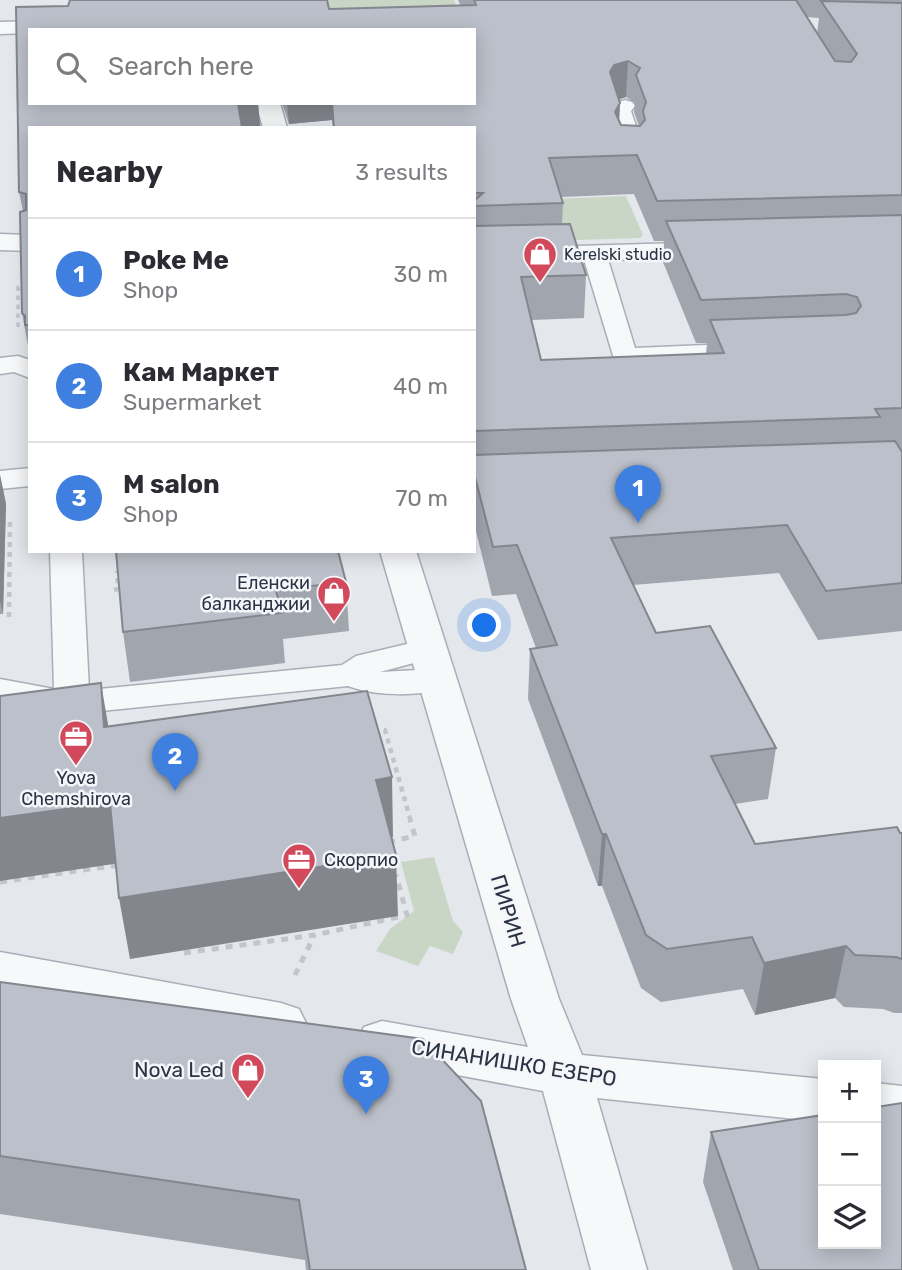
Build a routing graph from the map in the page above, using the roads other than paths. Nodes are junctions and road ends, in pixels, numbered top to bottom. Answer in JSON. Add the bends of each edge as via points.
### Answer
{"nodes":[{"id":1,"x":94,"y":25,"type":"edge"},
{"id":2,"x":0,"y":28,"type":"edge"},
{"id":3,"x":269,"y":105,"type":"edge"},
{"id":4,"x":625,"y":106,"type":"dead end"},
{"id":5,"x":274,"y":126,"type":"edge"},
{"id":6,"x":628,"y":157,"type":"edge"},
{"id":7,"x":0,"y":242,"type":"edge"},
{"id":8,"x":28,"y":243,"type":"edge"},
{"id":9,"x":743,"y":249,"type":"edge"},
{"id":10,"x":594,"y":253,"type":"junction"},
{"id":11,"x":476,"y":257,"type":"edge"},
{"id":12,"x":772,"y":351,"type":"edge"},
{"id":13,"x":0,"y":366,"type":"edge"},
{"id":14,"x":28,"y":369,"type":"edge"},
{"id":15,"x":28,"y":477,"type":"edge"},
{"id":16,"x":0,"y":480,"type":"edge"},
{"id":17,"x":66,"y":553,"type":"edge"},
{"id":18,"x":399,"y":553,"type":"edge"},
{"id":19,"x":432,"y":665,"type":"junction"},
{"id":20,"x":0,"y":690,"type":"edge"},
{"id":21,"x":72,"y":703,"type":"junction"},
{"id":22,"x":0,"y":971,"type":"edge"},
{"id":23,"x":564,"y":1074,"type":"junction"},
{"id":24,"x":818,"y":1099,"type":"edge"},
{"id":25,"x":881,"y":1106,"type":"edge"},
{"id":26,"x":902,"y":1108,"type":"edge"},
{"id":27,"x":619,"y":1270,"type":"edge"}],
"edges":[{"from":1,"to":2,"type":"street"},
{"from":3,"to":5,"type":"street"},
{"from":4,"to":6,"type":"lane","via":[[620,108],[631,141]]},
{"from":7,"to":8,"type":"street"},
{"from":9,"to":10,"type":"street"},
{"from":10,"to":11,"type":"street"},
{"from":10,"to":12,"type":"lane","via":[[624,356]]},
{"from":13,"to":14,"type":"lane","via":[[18,364]]},
{"from":15,"to":16,"type":"lane"},
{"from":17,"to":21,"type":"lane"},
{"from":18,"to":19,"type":"street","name":"ПИРИН"},
{"from":19,"to":21,"type":"lane","via":[[374,683],[350,675]]},
{"from":19,"to":23,"type":"street","name":"ПИРИН","via":[[535,999]]},
{"from":20,"to":21,"type":"lane"},
{"from":22,"to":23,"type":"street","name":"СИНАНИШКО ЕЗЕРО"},
{"from":23,"to":24,"type":"street","name":"СИНАНИШКО ЕЗЕРО"},
{"from":23,"to":27,"type":"street","name":"ПИРИН"},
{"from":25,"to":26,"type":"street"}]}
